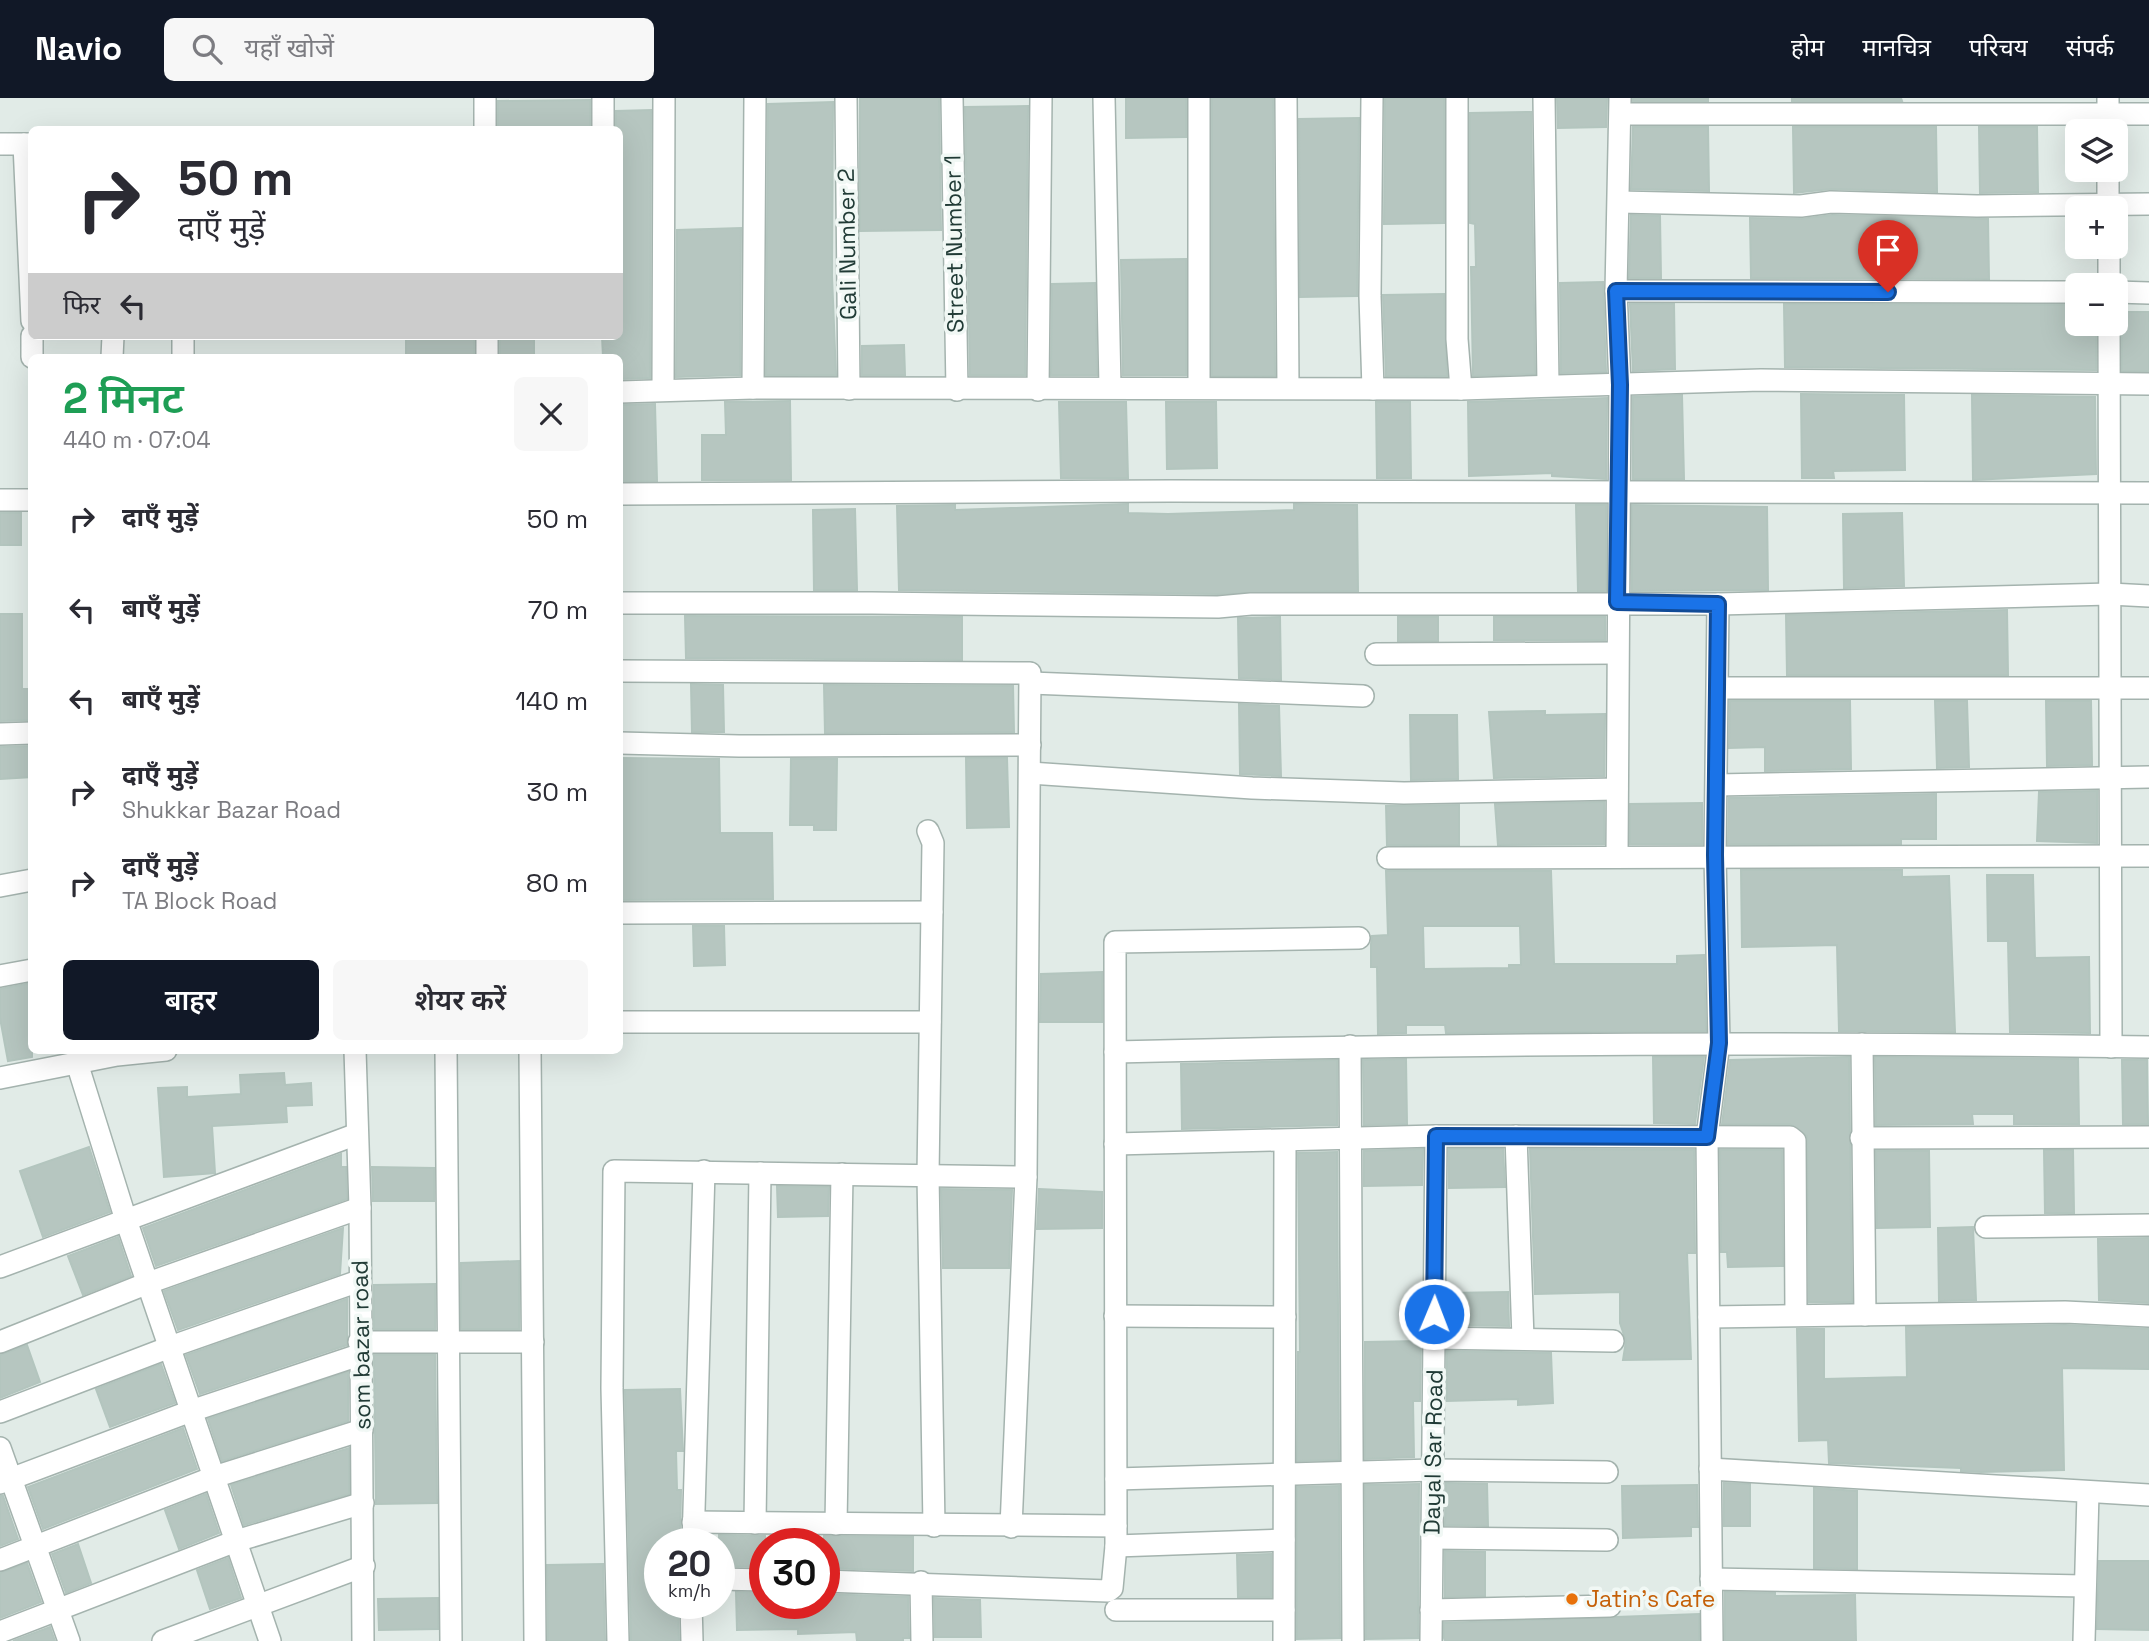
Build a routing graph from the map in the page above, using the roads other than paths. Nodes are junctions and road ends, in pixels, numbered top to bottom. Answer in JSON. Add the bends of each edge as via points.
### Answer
{"nodes":[{"id":1,"x":485,"y":98,"type":"edge"},
{"id":2,"x":603,"y":98,"type":"edge"},
{"id":3,"x":664,"y":98,"type":"edge"},
{"id":4,"x":755,"y":98,"type":"edge"},
{"id":5,"x":846,"y":98,"type":"edge"},
{"id":6,"x":952,"y":98,"type":"edge"},
{"id":7,"x":1041,"y":98,"type":"edge"},
{"id":8,"x":1104,"y":98,"type":"edge"},
{"id":9,"x":1199,"y":98,"type":"edge"},
{"id":10,"x":1286,"y":98,"type":"edge"},
{"id":11,"x":1372,"y":98,"type":"edge"},
{"id":12,"x":1457,"y":98,"type":"edge"},
{"id":13,"x":1544,"y":98,"type":"edge"},
{"id":14,"x":1620,"y":106,"type":"edge"},
{"id":15,"x":2149,"y":114,"type":"edge"},
{"id":16,"x":2108,"y":115,"type":"edge"},
{"id":17,"x":485,"y":126,"type":"edge"},
{"id":18,"x":603,"y":126,"type":"edge"},
{"id":19,"x":0,"y":144,"type":"edge"},
{"id":20,"x":28,"y":144,"type":"edge"},
{"id":21,"x":1619,"y":202,"type":"junction"},
{"id":22,"x":2149,"y":204,"type":"edge"},
{"id":23,"x":2128,"y":205,"type":"edge"},
{"id":24,"x":2065,"y":206,"type":"edge"},
{"id":25,"x":1616,"y":291,"type":"junction"},
{"id":26,"x":2065,"y":292,"type":"edge"},
{"id":27,"x":2128,"y":292,"type":"edge"},
{"id":28,"x":2149,"y":292,"type":"edge"},
{"id":29,"x":2109,"y":336,"type":"edge"},
{"id":30,"x":1548,"y":384,"type":"junction"},
{"id":31,"x":2149,"y":384,"type":"edge"},
{"id":32,"x":1620,"y":385,"type":"junction"},
{"id":33,"x":2109,"y":385,"type":"junction"},
{"id":34,"x":1110,"y":387,"type":"junction"},
{"id":35,"x":753,"y":388,"type":"junction"},
{"id":36,"x":1199,"y":388,"type":"junction"},
{"id":37,"x":1288,"y":388,"type":"junction"},
{"id":38,"x":849,"y":389,"type":"junction"},
{"id":39,"x":1373,"y":389,"type":"junction"},
{"id":40,"x":1461,"y":389,"type":"junction"},
{"id":41,"x":663,"y":390,"type":"junction"},
{"id":42,"x":957,"y":390,"type":"junction"},
{"id":43,"x":1038,"y":390,"type":"junction"},
{"id":44,"x":623,"y":392,"type":"edge"},
{"id":45,"x":1619,"y":492,"type":"junction"},
{"id":46,"x":2149,"y":493,"type":"edge"},
{"id":47,"x":2110,"y":494,"type":"junction"},
{"id":48,"x":623,"y":495,"type":"edge"},
{"id":49,"x":0,"y":500,"type":"edge"},
{"id":50,"x":28,"y":500,"type":"edge"},
{"id":51,"x":2110,"y":594,"type":"junction"},
{"id":52,"x":2149,"y":596,"type":"edge"},
{"id":53,"x":1617,"y":602,"type":"junction"},
{"id":54,"x":623,"y":603,"type":"edge"},
{"id":55,"x":1718,"y":604,"type":"junction"},
{"id":56,"x":1616,"y":653,"type":"junction"},
{"id":57,"x":1376,"y":654,"type":"dead end"},
{"id":58,"x":623,"y":671,"type":"edge"},
{"id":59,"x":1031,"y":683,"type":"junction"},
{"id":60,"x":1718,"y":688,"type":"junction"},
{"id":61,"x":2111,"y":688,"type":"junction"},
{"id":62,"x":2149,"y":688,"type":"edge"},
{"id":63,"x":1363,"y":696,"type":"dead end"},
{"id":64,"x":28,"y":733,"type":"edge"},
{"id":65,"x":0,"y":734,"type":"edge"},
{"id":66,"x":623,"y":743,"type":"edge"},
{"id":67,"x":1030,"y":745,"type":"junction"},
{"id":68,"x":1030,"y":773,"type":"junction"},
{"id":69,"x":2149,"y":777,"type":"edge"},
{"id":70,"x":2112,"y":778,"type":"junction"},
{"id":71,"x":1717,"y":785,"type":"junction"},
{"id":72,"x":1617,"y":789,"type":"junction"},
{"id":73,"x":928,"y":831,"type":"dead end"},
{"id":74,"x":1715,"y":855,"type":"junction"},
{"id":75,"x":2113,"y":855,"type":"junction"},
{"id":76,"x":2149,"y":856,"type":"edge"},
{"id":77,"x":1617,"y":857,"type":"junction"},
{"id":78,"x":1388,"y":858,"type":"dead end"},
{"id":79,"x":28,"y":881,"type":"edge"},
{"id":80,"x":0,"y":886,"type":"edge"},
{"id":81,"x":932,"y":912,"type":"junction"},
{"id":82,"x":623,"y":913,"type":"edge"},
{"id":83,"x":1359,"y":937,"type":"dead end"},
{"id":84,"x":28,"y":971,"type":"edge"},
{"id":85,"x":0,"y":976,"type":"edge"},
{"id":86,"x":623,"y":1022,"type":"edge"},
{"id":87,"x":930,"y":1022,"type":"junction"},
{"id":88,"x":1719,"y":1043,"type":"junction"},
{"id":89,"x":1862,"y":1044,"type":"junction"},
{"id":90,"x":1350,"y":1046,"type":"junction"},
{"id":91,"x":2111,"y":1047,"type":"junction"},
{"id":92,"x":2149,"y":1047,"type":"edge"},
{"id":93,"x":1115,"y":1052,"type":"junction"},
{"id":94,"x":113,"y":1054,"type":"edge"},
{"id":95,"x":355,"y":1054,"type":"edge"},
{"id":96,"x":446,"y":1054,"type":"edge"},
{"id":97,"x":530,"y":1054,"type":"edge"},
{"id":98,"x":77,"y":1063,"type":"junction"},
{"id":99,"x":0,"y":1078,"type":"edge"},
{"id":100,"x":357,"y":1134,"type":"junction"},
{"id":101,"x":1436,"y":1136,"type":"junction"},
{"id":102,"x":1516,"y":1136,"type":"junction"},
{"id":103,"x":1707,"y":1137,"type":"junction"},
{"id":104,"x":2149,"y":1137,"type":"edge"},
{"id":105,"x":1861,"y":1138,"type":"junction"},
{"id":106,"x":1285,"y":1140,"type":"junction"},
{"id":107,"x":1352,"y":1140,"type":"junction"},
{"id":108,"x":1115,"y":1144,"type":"junction"},
{"id":109,"x":704,"y":1171,"type":"junction"},
{"id":110,"x":760,"y":1172,"type":"junction"},
{"id":111,"x":842,"y":1174,"type":"junction"},
{"id":112,"x":928,"y":1175,"type":"junction"},
{"id":113,"x":1026,"y":1177,"type":"junction"},
{"id":114,"x":360,"y":1208,"type":"junction"},
{"id":115,"x":126,"y":1220,"type":"junction"},
{"id":116,"x":2149,"y":1225,"type":"edge"},
{"id":117,"x":1986,"y":1227,"type":"dead end"},
{"id":118,"x":0,"y":1267,"type":"edge"},
{"id":119,"x":359,"y":1281,"type":"junction"},
{"id":120,"x":148,"y":1283,"type":"junction"},
{"id":121,"x":1796,"y":1315,"type":"junction"},
{"id":122,"x":1866,"y":1315,"type":"junction"},
{"id":123,"x":1115,"y":1316,"type":"junction"},
{"id":124,"x":2149,"y":1316,"type":"edge"},
{"id":125,"x":1285,"y":1317,"type":"junction"},
{"id":126,"x":1709,"y":1317,"type":"junction"},
{"id":127,"x":1434,"y":1338,"type":"junction"},
{"id":128,"x":1523,"y":1339,"type":"junction"},
{"id":129,"x":1613,"y":1341,"type":"dead end"},
{"id":130,"x":0,"y":1342,"type":"edge"},
{"id":131,"x":447,"y":1342,"type":"junction"},
{"id":132,"x":533,"y":1342,"type":"junction"},
{"id":133,"x":170,"y":1347,"type":"junction"},
{"id":134,"x":359,"y":1348,"type":"junction"},
{"id":135,"x":191,"y":1411,"type":"junction"},
{"id":136,"x":0,"y":1412,"type":"edge"},
{"id":137,"x":362,"y":1430,"type":"junction"},
{"id":138,"x":0,"y":1448,"type":"edge"},
{"id":139,"x":1710,"y":1469,"type":"junction"},
{"id":140,"x":1433,"y":1470,"type":"junction"},
{"id":141,"x":1353,"y":1472,"type":"junction"},
{"id":142,"x":1607,"y":1472,"type":"dead end"},
{"id":143,"x":1284,"y":1473,"type":"junction"},
{"id":144,"x":214,"y":1476,"type":"junction"},
{"id":145,"x":1116,"y":1479,"type":"junction"},
{"id":146,"x":6,"y":1481,"type":"edge"},
{"id":147,"x":2088,"y":1493,"type":"junction"},
{"id":148,"x":2149,"y":1495,"type":"edge"},
{"id":149,"x":363,"y":1503,"type":"junction"},
{"id":150,"x":755,"y":1523,"type":"junction"},
{"id":151,"x":836,"y":1524,"type":"junction"},
{"id":152,"x":934,"y":1526,"type":"junction"},
{"id":153,"x":1011,"y":1527,"type":"junction"},
{"id":154,"x":693,"y":1528,"type":"edge"},
{"id":155,"x":724,"y":1528,"type":"edge"},
{"id":156,"x":1116,"y":1536,"type":"junction"},
{"id":157,"x":1432,"y":1538,"type":"junction"},
{"id":158,"x":1607,"y":1539,"type":"dead end"},
{"id":159,"x":1284,"y":1540,"type":"junction"},
{"id":160,"x":236,"y":1541,"type":"junction"},
{"id":161,"x":36,"y":1546,"type":"junction"},
{"id":162,"x":0,"y":1560,"type":"edge"},
{"id":163,"x":364,"y":1566,"type":"junction"},
{"id":164,"x":1711,"y":1579,"type":"junction"},
{"id":165,"x":840,"y":1581,"type":"edge"},
{"id":166,"x":921,"y":1582,"type":"junction"},
{"id":167,"x":2084,"y":1586,"type":"junction"},
{"id":168,"x":258,"y":1604,"type":"junction"},
{"id":169,"x":1610,"y":1606,"type":"dead end"},
{"id":170,"x":58,"y":1609,"type":"junction"},
{"id":171,"x":1431,"y":1610,"type":"junction"},
{"id":172,"x":1116,"y":1611,"type":"dead end"},
{"id":173,"x":1284,"y":1611,"type":"junction"},
{"id":174,"x":691,"y":1619,"type":"edge"},
{"id":175,"x":0,"y":1632,"type":"edge"},
{"id":176,"x":69,"y":1641,"type":"edge"},
{"id":177,"x":163,"y":1641,"type":"edge"},
{"id":178,"x":270,"y":1641,"type":"edge"},
{"id":179,"x":363,"y":1641,"type":"edge"},
{"id":180,"x":451,"y":1641,"type":"edge"},
{"id":181,"x":535,"y":1641,"type":"edge"},
{"id":182,"x":618,"y":1641,"type":"edge"},
{"id":183,"x":692,"y":1641,"type":"edge"},
{"id":184,"x":922,"y":1641,"type":"edge"},
{"id":185,"x":1284,"y":1641,"type":"edge"},
{"id":186,"x":1353,"y":1641,"type":"edge"},
{"id":187,"x":1431,"y":1641,"type":"edge"},
{"id":188,"x":1712,"y":1641,"type":"edge"},
{"id":189,"x":2084,"y":1641,"type":"edge"}],
"edges":[{"from":1,"to":17,"type":"street"},
{"from":2,"to":18,"type":"street"},
{"from":3,"to":41,"type":"street"},
{"from":4,"to":35,"type":"street"},
{"from":5,"to":38,"type":"street","name":"Gali Number 2"},
{"from":6,"to":42,"type":"street","name":"Street Number 1"},
{"from":7,"to":43,"type":"street"},
{"from":8,"to":34,"type":"street"},
{"from":9,"to":36,"type":"street"},
{"from":10,"to":37,"type":"street"},
{"from":11,"to":39,"type":"street"},
{"from":12,"to":40,"type":"street"},
{"from":13,"to":30,"type":"street"},
{"from":14,"to":16,"type":"street"},
{"from":14,"to":21,"type":"street"},
{"from":15,"to":16,"type":"street"},
{"from":19,"to":20,"type":"street"},
{"from":21,"to":24,"type":"street"},
{"from":21,"to":25,"type":"street"},
{"from":22,"to":23,"type":"street"},
{"from":25,"to":26,"type":"street"},
{"from":25,"to":32,"type":"street"},
{"from":27,"to":28,"type":"street"},
{"from":29,"to":33,"type":"street"},
{"from":30,"to":32,"type":"street"},
{"from":30,"to":40,"type":"street"},
{"from":31,"to":33,"type":"street"},
{"from":32,"to":33,"type":"street","via":[[1761,380]]},
{"from":32,"to":45,"type":"street"},
{"from":33,"to":47,"type":"street"},
{"from":34,"to":36,"type":"street"},
{"from":34,"to":43,"type":"street"},
{"from":35,"to":38,"type":"street"},
{"from":35,"to":41,"type":"street"},
{"from":36,"to":37,"type":"street"},
{"from":37,"to":39,"type":"street"},
{"from":38,"to":42,"type":"street"},
{"from":39,"to":40,"type":"street"},
{"from":41,"to":44,"type":"street"},
{"from":42,"to":43,"type":"street"},
{"from":45,"to":47,"type":"street"},
{"from":45,"to":48,"type":"street"},
{"from":45,"to":53,"type":"street"},
{"from":46,"to":47,"type":"street"},
{"from":47,"to":51,"type":"street"},
{"from":49,"to":50,"type":"street"},
{"from":51,"to":52,"type":"street"},
{"from":51,"to":55,"type":"street"},
{"from":51,"to":61,"type":"street"},
{"from":53,"to":54,"type":"street","via":[[1218,607]]},
{"from":53,"to":55,"type":"street"},
{"from":53,"to":56,"type":"street"},
{"from":55,"to":60,"type":"street"},
{"from":56,"to":57,"type":"street"},
{"from":56,"to":72,"type":"street"},
{"from":58,"to":59,"type":"street","via":[[1026,671]]},
{"from":59,"to":63,"type":"street"},
{"from":59,"to":67,"type":"street"},
{"from":60,"to":61,"type":"street"},
{"from":60,"to":71,"type":"street"},
{"from":61,"to":62,"type":"street"},
{"from":61,"to":70,"type":"street"},
{"from":64,"to":65,"type":"street"},
{"from":66,"to":67,"type":"street"},
{"from":67,"to":68,"type":"street"},
{"from":68,"to":72,"type":"street","via":[[1404,793]]},
{"from":68,"to":113,"type":"street"},
{"from":69,"to":70,"type":"street"},
{"from":70,"to":71,"type":"street"},
{"from":70,"to":75,"type":"street"},
{"from":71,"to":74,"type":"street"},
{"from":72,"to":77,"type":"street"},
{"from":73,"to":81,"type":"street","via":[[933,843]]},
{"from":74,"to":75,"type":"street"},
{"from":74,"to":77,"type":"street"},
{"from":74,"to":88,"type":"street"},
{"from":75,"to":76,"type":"street"},
{"from":75,"to":91,"type":"street"},
{"from":77,"to":78,"type":"street"},
{"from":79,"to":80,"type":"street"},
{"from":81,"to":82,"type":"street"},
{"from":81,"to":87,"type":"street"},
{"from":83,"to":93,"type":"street","via":[[1115,942]]},
{"from":84,"to":85,"type":"street"},
{"from":86,"to":87,"type":"street"},
{"from":87,"to":112,"type":"street"},
{"from":88,"to":89,"type":"street"},
{"from":88,"to":90,"type":"street"},
{"from":88,"to":103,"type":"street"},
{"from":89,"to":91,"type":"street"},
{"from":89,"to":105,"type":"street"},
{"from":90,"to":93,"type":"street"},
{"from":90,"to":107,"type":"street"},
{"from":91,"to":92,"type":"street"},
{"from":93,"to":108,"type":"street"},
{"from":94,"to":98,"type":"street"},
{"from":95,"to":100,"type":"street","name":"som bazar road"},
{"from":96,"to":131,"type":"street"},
{"from":97,"to":132,"type":"street"},
{"from":98,"to":99,"type":"street"},
{"from":98,"to":115,"type":"street"},
{"from":100,"to":114,"type":"street","name":"som bazar road"},
{"from":100,"to":115,"type":"street"},
{"from":101,"to":102,"type":"street"},
{"from":101,"to":107,"type":"street"},
{"from":101,"to":127,"type":"street","name":"Dayal Sar Road"},
{"from":102,"to":103,"type":"street"},
{"from":102,"to":128,"type":"street"},
{"from":103,"to":121,"type":"street","via":[[1790,1137],[1795,1141]]},
{"from":103,"to":126,"type":"street"},
{"from":104,"to":105,"type":"street"},
{"from":105,"to":122,"type":"street"},
{"from":106,"to":107,"type":"street"},
{"from":106,"to":108,"type":"street"},
{"from":106,"to":125,"type":"street"},
{"from":107,"to":141,"type":"street"},
{"from":108,"to":123,"type":"street"},
{"from":109,"to":110,"type":"street"},
{"from":109,"to":154,"type":"street"},
{"from":109,"to":182,"type":"street","via":[[614,1171],[612,1388]]},
{"from":110,"to":111,"type":"street"},
{"from":110,"to":150,"type":"street"},
{"from":111,"to":112,"type":"street"},
{"from":111,"to":151,"type":"street"},
{"from":112,"to":113,"type":"street"},
{"from":112,"to":152,"type":"street"},
{"from":113,"to":153,"type":"street"},
{"from":114,"to":119,"type":"street","name":"som bazar road"},
{"from":114,"to":120,"type":"street"},
{"from":115,"to":118,"type":"street"},
{"from":115,"to":120,"type":"street"},
{"from":116,"to":117,"type":"street"},
{"from":119,"to":133,"type":"street"},
{"from":119,"to":134,"type":"street","name":"som bazar road"},
{"from":120,"to":130,"type":"street"},
{"from":120,"to":133,"type":"street"},
{"from":121,"to":122,"type":"street"},
{"from":121,"to":126,"type":"street"},
{"from":122,"to":124,"type":"street","via":[[2065,1312]]},
{"from":123,"to":125,"type":"street"},
{"from":123,"to":145,"type":"street"},
{"from":125,"to":143,"type":"street"},
{"from":126,"to":139,"type":"street"},
{"from":127,"to":128,"type":"street"},
{"from":127,"to":140,"type":"street","name":"Dayal Sar Road"},
{"from":128,"to":129,"type":"street"},
{"from":131,"to":132,"type":"street"},
{"from":131,"to":134,"type":"street"},
{"from":131,"to":180,"type":"street"},
{"from":132,"to":181,"type":"street"},
{"from":133,"to":135,"type":"street"},
{"from":133,"to":136,"type":"street"},
{"from":134,"to":135,"type":"street"},
{"from":134,"to":137,"type":"street","name":"som bazar road"},
{"from":135,"to":144,"type":"street"},
{"from":135,"to":146,"type":"street"},
{"from":137,"to":144,"type":"street"},
{"from":137,"to":149,"type":"street","name":"som bazar road"},
{"from":138,"to":146,"type":"street"},
{"from":139,"to":147,"type":"street"},
{"from":139,"to":164,"type":"street"},
{"from":140,"to":141,"type":"street"},
{"from":140,"to":142,"type":"street"},
{"from":140,"to":157,"type":"street","name":"Dayal Sar Road"},
{"from":141,"to":143,"type":"street"},
{"from":141,"to":186,"type":"street"},
{"from":143,"to":145,"type":"street"},
{"from":143,"to":159,"type":"street"},
{"from":144,"to":160,"type":"street"},
{"from":144,"to":161,"type":"street"},
{"from":145,"to":156,"type":"street"},
{"from":146,"to":161,"type":"street"},
{"from":147,"to":148,"type":"street"},
{"from":147,"to":167,"type":"street"},
{"from":149,"to":160,"type":"street"},
{"from":149,"to":163,"type":"street","name":"som bazar road"},
{"from":150,"to":151,"type":"street"},
{"from":150,"to":155,"type":"street"},
{"from":151,"to":152,"type":"street"},
{"from":152,"to":153,"type":"street"},
{"from":153,"to":156,"type":"street"},
{"from":156,"to":159,"type":"street"},
{"from":156,"to":166,"type":"street","via":[[1114,1583],[1108,1591]]},
{"from":157,"to":158,"type":"street"},
{"from":157,"to":171,"type":"street","name":"Dayal Sar Road"},
{"from":159,"to":173,"type":"street"},
{"from":160,"to":168,"type":"street"},
{"from":160,"to":170,"type":"street"},
{"from":161,"to":162,"type":"street"},
{"from":161,"to":170,"type":"street"},
{"from":163,"to":168,"type":"street"},
{"from":163,"to":179,"type":"street","name":"som bazar road"},
{"from":164,"to":167,"type":"street"},
{"from":164,"to":188,"type":"street"},
{"from":165,"to":166,"type":"street"},
{"from":166,"to":184,"type":"street"},
{"from":167,"to":189,"type":"street"},
{"from":168,"to":177,"type":"street"},
{"from":168,"to":178,"type":"street"},
{"from":169,"to":171,"type":"street"},
{"from":170,"to":175,"type":"street"},
{"from":170,"to":176,"type":"street"},
{"from":171,"to":187,"type":"street","name":"Dayal Sar Road"},
{"from":172,"to":173,"type":"street"},
{"from":173,"to":185,"type":"street"},
{"from":174,"to":183,"type":"street"}]}
